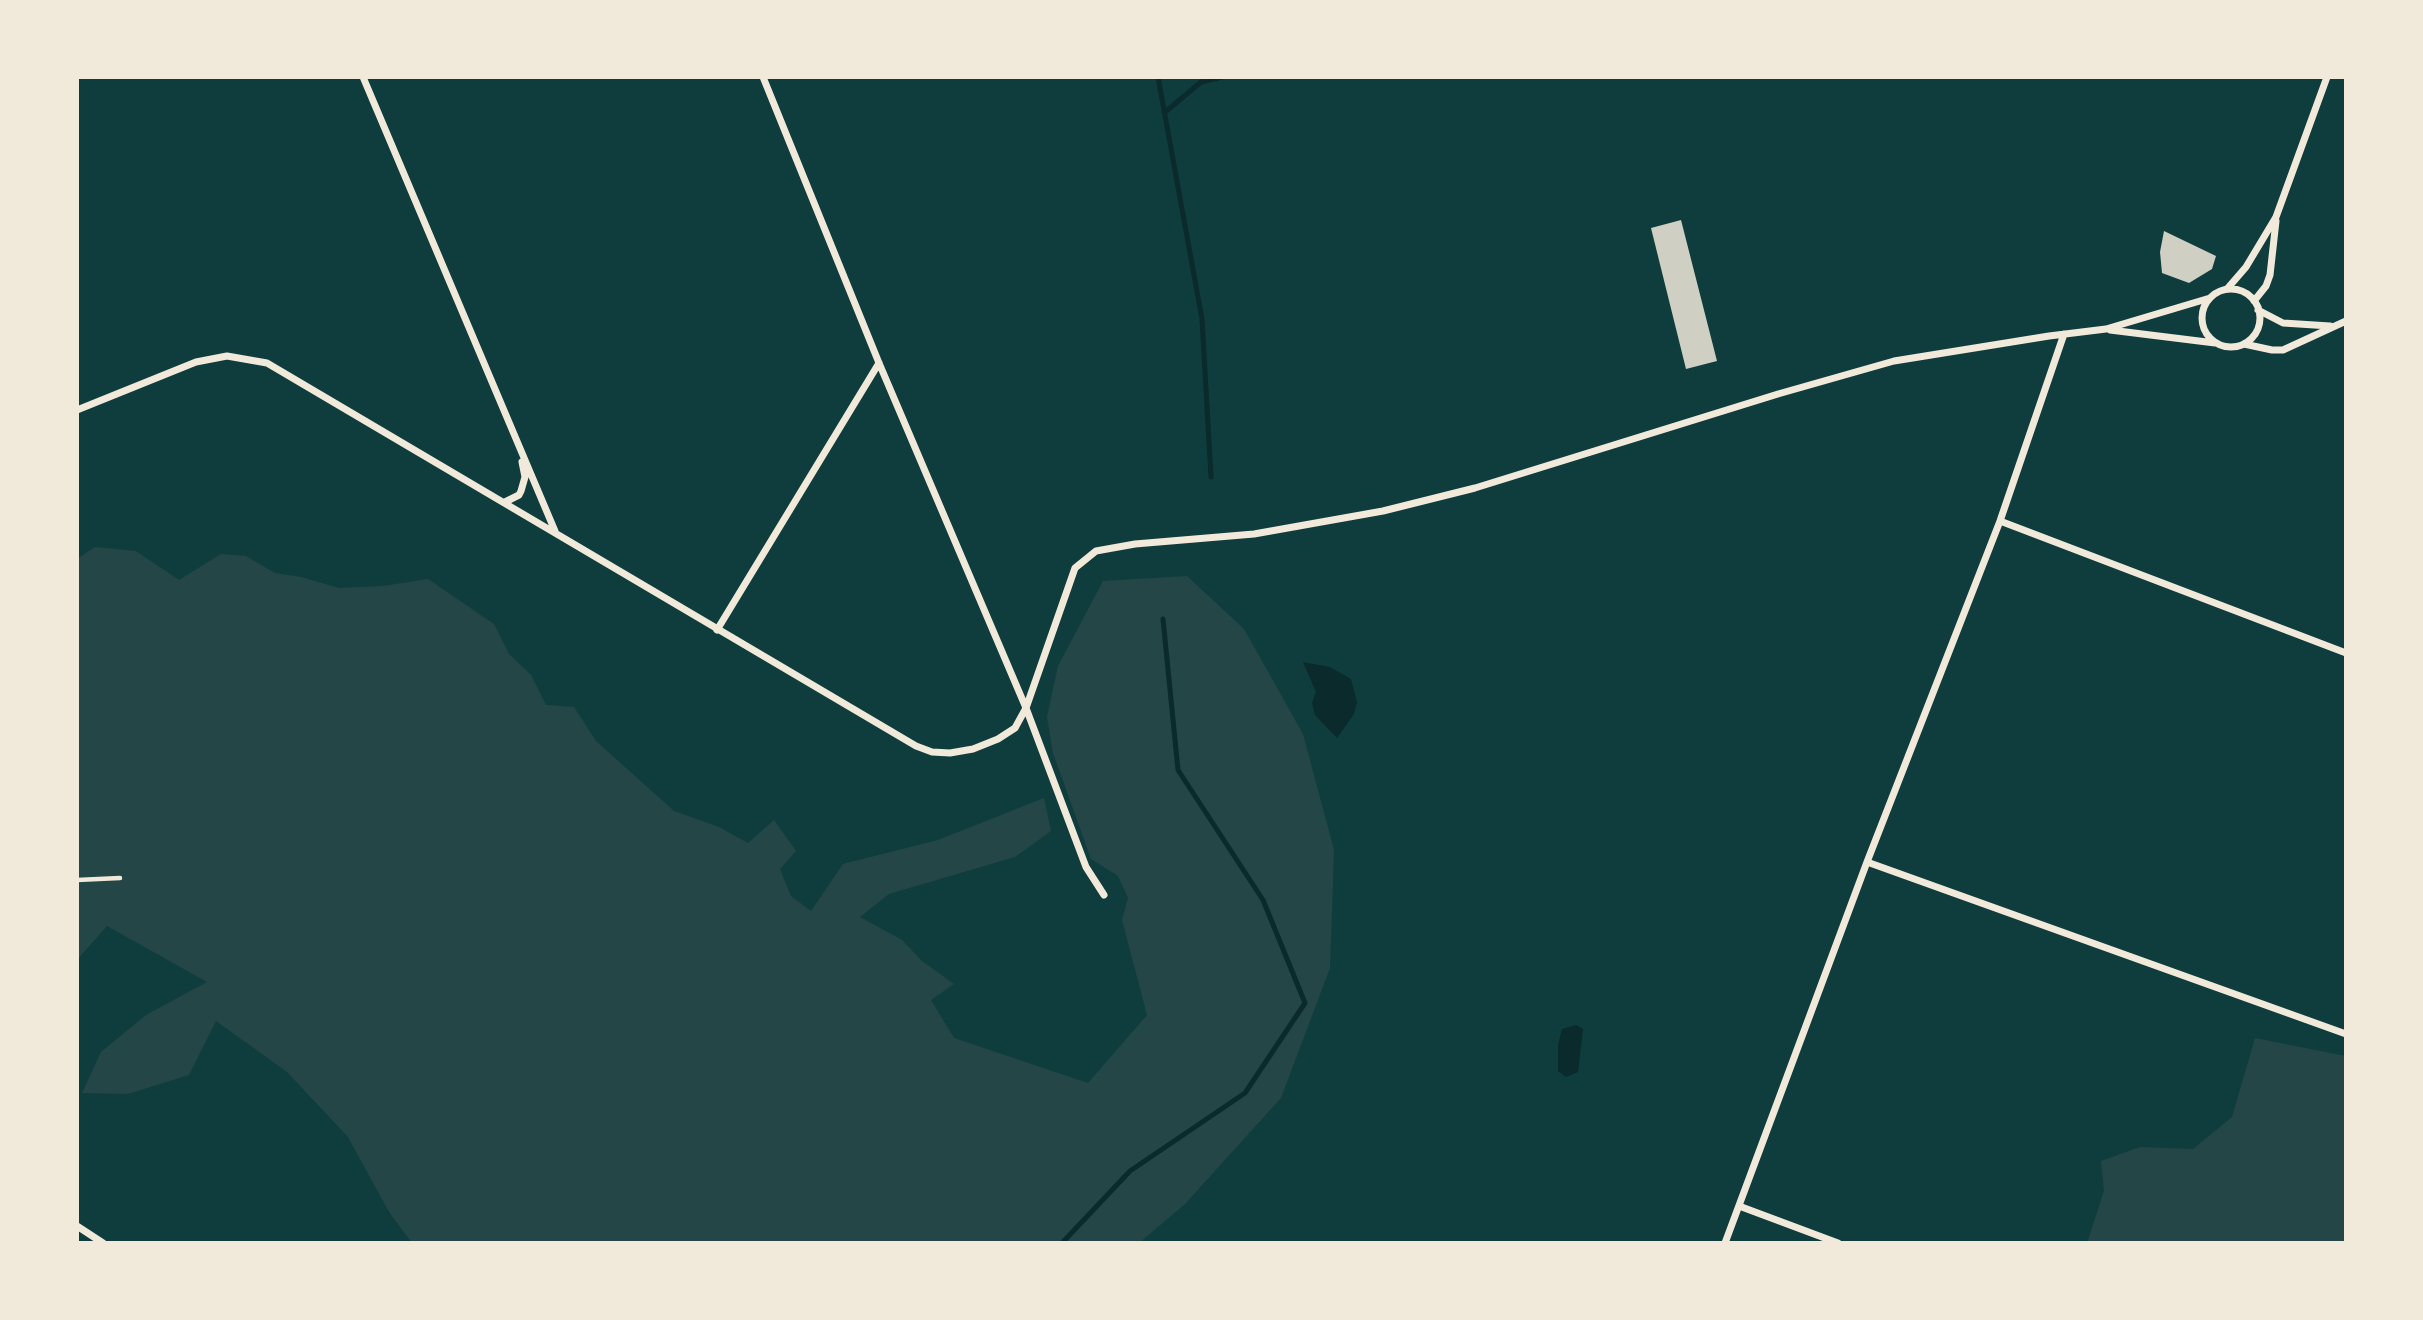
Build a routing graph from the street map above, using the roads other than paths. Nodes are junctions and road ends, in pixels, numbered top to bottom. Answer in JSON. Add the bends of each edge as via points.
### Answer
{"nodes":[{"id":1,"x":363,"y":77,"type":"edge"},
{"id":2,"x":763,"y":77,"type":"edge"},
{"id":3,"x":2327,"y":77,"type":"edge"},
{"id":4,"x":2276,"y":217,"type":"junction"},
{"id":5,"x":2227,"y":289,"type":"junction"},
{"id":6,"x":2210,"y":299,"type":"junction"},
{"id":7,"x":2254,"y":301,"type":"junction"},
{"id":8,"x":2258,"y":310,"type":"junction"},
{"id":9,"x":2346,"y":321,"type":"edge"},
{"id":10,"x":2331,"y":326,"type":"junction"},
{"id":11,"x":2106,"y":329,"type":"junction"},
{"id":12,"x":2064,"y":334,"type":"junction"},
{"id":13,"x":2215,"y":342,"type":"junction"},
{"id":14,"x":2244,"y":344,"type":"junction"},
{"id":15,"x":879,"y":363,"type":"junction"},
{"id":16,"x":77,"y":410,"type":"edge"},
{"id":17,"x":520,"y":447,"type":"junction"},
{"id":18,"x":505,"y":502,"type":"junction"},
{"id":19,"x":2000,"y":521,"type":"junction"},
{"id":20,"x":555,"y":532,"type":"junction"},
{"id":21,"x":717,"y":630,"type":"junction"},
{"id":22,"x":2346,"y":653,"type":"edge"},
{"id":23,"x":1026,"y":708,"type":"junction"},
{"id":24,"x":1867,"y":862,"type":"junction"},
{"id":25,"x":120,"y":878,"type":"dead end"},
{"id":26,"x":77,"y":880,"type":"edge"},
{"id":27,"x":1104,"y":895,"type":"dead end"},
{"id":28,"x":2346,"y":1034,"type":"edge"},
{"id":29,"x":1739,"y":1206,"type":"junction"},
{"id":30,"x":77,"y":1226,"type":"edge"},
{"id":31,"x":103,"y":1243,"type":"edge"},
{"id":32,"x":1725,"y":1243,"type":"edge"},
{"id":33,"x":1838,"y":1243,"type":"edge"}],
"edges":[{"from":1,"to":17,"type":"street"},
{"from":2,"to":15,"type":"street"},
{"from":3,"to":4,"type":"street"},
{"from":4,"to":5,"type":"street"},
{"from":4,"to":7,"type":"street","via":[[2270,275]]},
{"from":5,"to":6,"type":"street"},
{"from":5,"to":7,"type":"street"},
{"from":6,"to":11,"type":"street"},
{"from":6,"to":13,"type":"street","via":[[2202,317]]},
{"from":7,"to":8,"type":"street"},
{"from":8,"to":10,"type":"street","via":[[2283,323]]},
{"from":8,"to":14,"type":"street","via":[[2257,330]]},
{"from":9,"to":10,"type":"street"},
{"from":10,"to":14,"type":"street","via":[[2283,350]]},
{"from":11,"to":12,"type":"street"},
{"from":11,"to":13,"type":"street"},
{"from":12,"to":19,"type":"street"},
{"from":12,"to":23,"type":"street","via":[[1894,361],[1475,488],[1383,511],[1254,534],[1096,551],[1075,568]]},
{"from":13,"to":14,"type":"street","via":[[2235,347]]},
{"from":15,"to":21,"type":"street"},
{"from":15,"to":23,"type":"street"},
{"from":16,"to":18,"type":"street","via":[[196,362],[227,356],[246,358],[283,371]]},
{"from":17,"to":18,"type":"street","via":[[524,483],[519,495]]},
{"from":17,"to":20,"type":"street"},
{"from":18,"to":20,"type":"street"},
{"from":19,"to":22,"type":"street"},
{"from":19,"to":24,"type":"street"},
{"from":20,"to":21,"type":"street"},
{"from":21,"to":23,"type":"street","via":[[916,747],[932,752],[973,749],[998,739],[1015,728]]},
{"from":23,"to":27,"type":"street","via":[[1086,867]]},
{"from":24,"to":28,"type":"street"},
{"from":24,"to":29,"type":"street"},
{"from":25,"to":26,"type":"lane"},
{"from":29,"to":32,"type":"street"},
{"from":29,"to":33,"type":"street"},
{"from":30,"to":31,"type":"street"}]}
